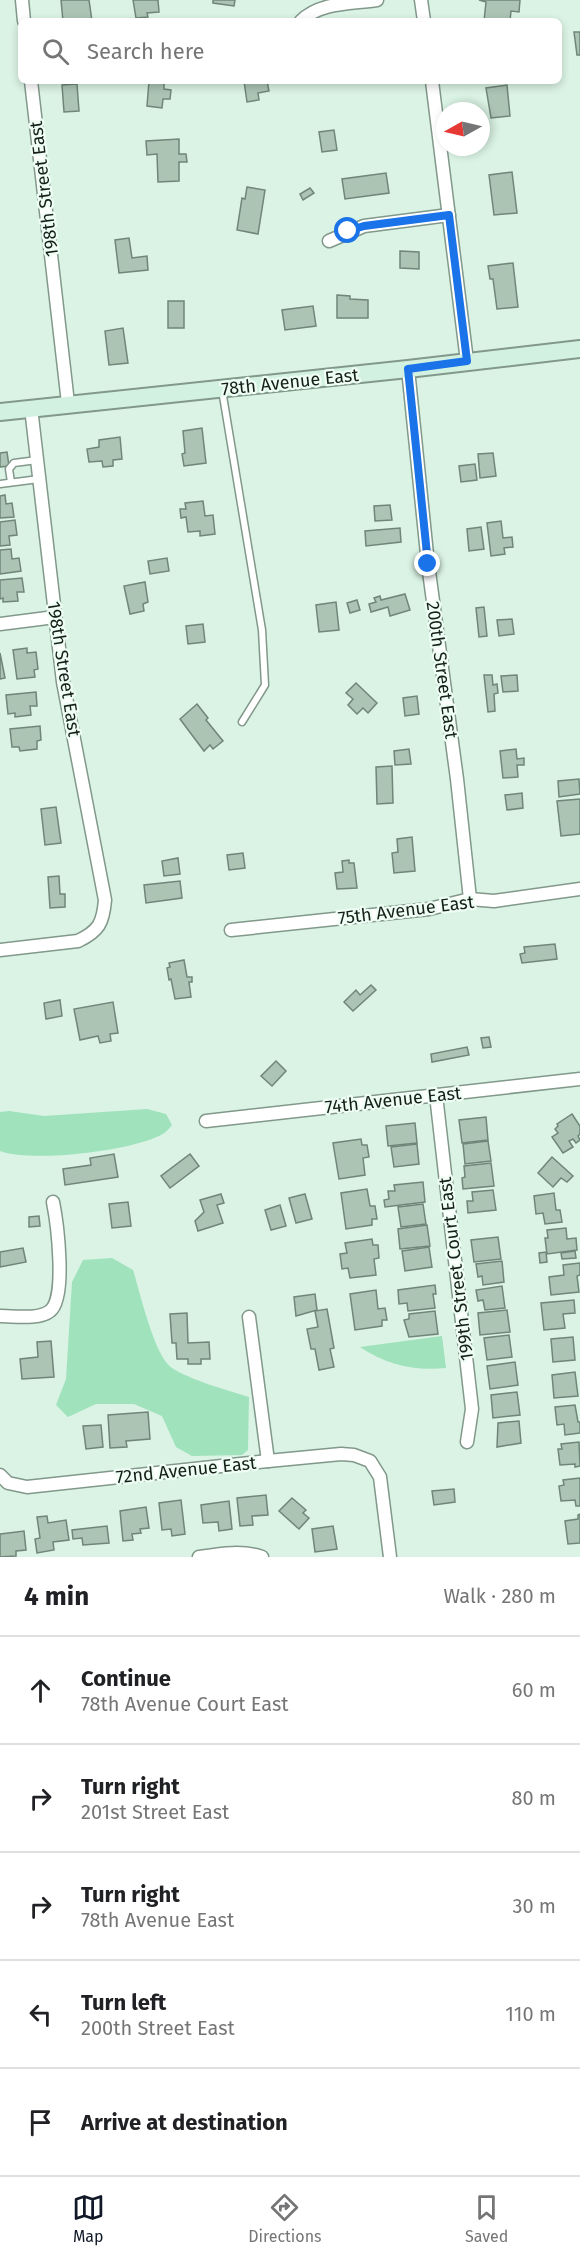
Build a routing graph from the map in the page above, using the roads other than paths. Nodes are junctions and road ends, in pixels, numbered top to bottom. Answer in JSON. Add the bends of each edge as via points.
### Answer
{"nodes":[{"id":1,"x":22,"y":0,"type":"edge"},
{"id":2,"x":377,"y":0,"type":"edge"},
{"id":3,"x":421,"y":0,"type":"edge"},
{"id":4,"x":24,"y":18,"type":"edge"},
{"id":5,"x":304,"y":18,"type":"edge"},
{"id":6,"x":424,"y":18,"type":"edge"},
{"id":7,"x":31,"y":84,"type":"edge"},
{"id":8,"x":432,"y":84,"type":"edge"},
{"id":9,"x":449,"y":215,"type":"junction"},
{"id":10,"x":329,"y":241,"type":"dead end"},
{"id":11,"x":580,"y":349,"type":"edge"},
{"id":12,"x":467,"y":361,"type":"junction"},
{"id":13,"x":408,"y":369,"type":"junction"},
{"id":14,"x":222,"y":389,"type":"junction"},
{"id":15,"x":68,"y":404,"type":"junction"},
{"id":16,"x":31,"y":408,"type":"junction"},
{"id":17,"x":0,"y":412,"type":"edge"},
{"id":18,"x":38,"y":460,"type":"junction"},
{"id":19,"x":40,"y":479,"type":"junction"},
{"id":20,"x":11,"y":482,"type":"junction"},
{"id":21,"x":0,"y":484,"type":"edge"},
{"id":22,"x":55,"y":617,"type":"junction"},
{"id":23,"x":0,"y":624,"type":"edge"},
{"id":24,"x":242,"y":722,"type":"dead end"},
{"id":25,"x":580,"y":889,"type":"edge"},
{"id":26,"x":470,"y":899,"type":"junction"},
{"id":27,"x":231,"y":930,"type":"dead end"},
{"id":28,"x":0,"y":950,"type":"edge"},
{"id":29,"x":580,"y":1079,"type":"edge"},
{"id":30,"x":436,"y":1095,"type":"junction"},
{"id":31,"x":206,"y":1121,"type":"dead end"},
{"id":32,"x":54,"y":1202,"type":"dead end"},
{"id":33,"x":0,"y":1316,"type":"edge"},
{"id":34,"x":249,"y":1317,"type":"dead end"},
{"id":35,"x":467,"y":1442,"type":"dead end"},
{"id":36,"x":268,"y":1461,"type":"junction"},
{"id":37,"x":0,"y":1475,"type":"edge"},
{"id":38,"x":199,"y":1557,"type":"edge"},
{"id":39,"x":262,"y":1557,"type":"edge"},
{"id":40,"x":390,"y":1557,"type":"edge"}],
"edges":[{"from":1,"to":4,"type":"street"},
{"from":2,"to":5,"type":"street","via":[[322,8]]},
{"from":3,"to":6,"type":"street"},
{"from":7,"to":15,"type":"street","name":"198th Street East"},
{"from":8,"to":9,"type":"street"},
{"from":9,"to":10,"type":"street","via":[[364,226]]},
{"from":9,"to":12,"type":"street"},
{"from":11,"to":12,"type":"street","name":"78th Avenue East"},
{"from":12,"to":13,"type":"street","name":"78th Avenue East"},
{"from":13,"to":14,"type":"street","name":"78th Avenue East"},
{"from":13,"to":26,"type":"street","name":"200th Street East"},
{"from":14,"to":15,"type":"street","name":"78th Avenue East"},
{"from":14,"to":24,"type":"lane","via":[[265,664],[265,686]]},
{"from":15,"to":16,"type":"street","name":"78th Avenue East"},
{"from":16,"to":17,"type":"street","name":"78th Avenue East"},
{"from":16,"to":18,"type":"street","name":"198th Street East"},
{"from":18,"to":19,"type":"street","name":"198th Street East"},
{"from":18,"to":20,"type":"lane","via":[[14,463],[9,469]]},
{"from":19,"to":20,"type":"lane"},
{"from":19,"to":22,"type":"street","name":"198th Street East"},
{"from":20,"to":21,"type":"lane"},
{"from":22,"to":23,"type":"street"},
{"from":22,"to":28,"type":"street","name":"198th Street East","via":[[63,682],[105,900],[104,917],[90,936],[78,941]]},
{"from":25,"to":26,"type":"street","name":"75th Avenue East","via":[[494,901]]},
{"from":26,"to":27,"type":"street","name":"75th Avenue East","via":[[429,909]]},
{"from":29,"to":30,"type":"street","name":"74th Avenue East"},
{"from":30,"to":31,"type":"street","name":"74th Avenue East"},
{"from":30,"to":35,"type":"street","name":"199th Street Court East","via":[[472,1408]]},
{"from":32,"to":33,"type":"street","via":[[60,1278],[57,1300],[44,1314]]},
{"from":34,"to":36,"type":"street"},
{"from":36,"to":37,"type":"street","name":"72nd Avenue East","via":[[27,1486],[8,1483]]},
{"from":36,"to":40,"type":"street","name":"72nd Avenue East","via":[[341,1454],[370,1461],[383,1491]]},
{"from":38,"to":39,"type":"street"}]}
